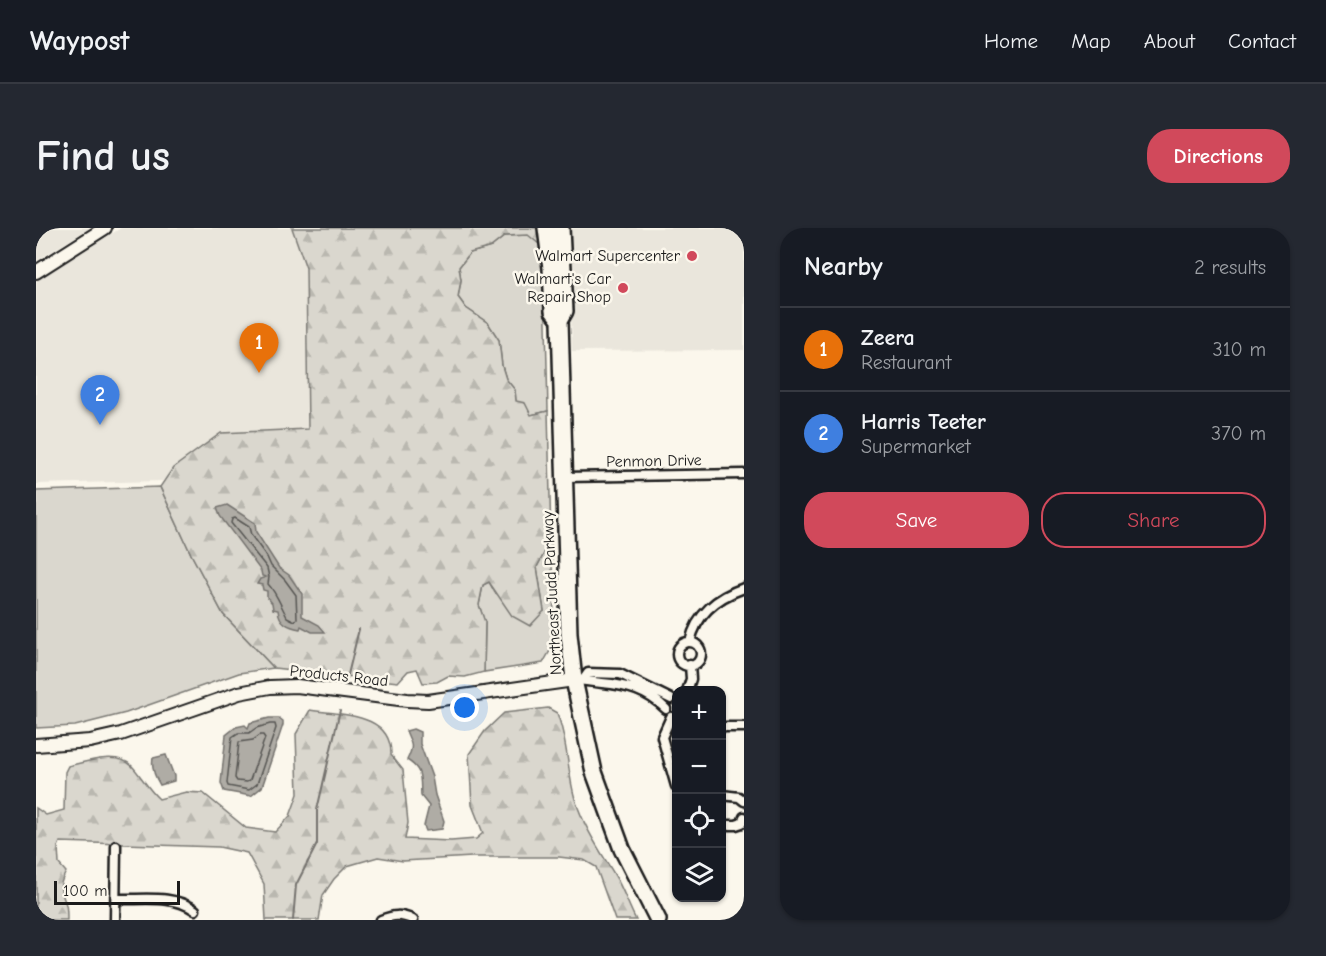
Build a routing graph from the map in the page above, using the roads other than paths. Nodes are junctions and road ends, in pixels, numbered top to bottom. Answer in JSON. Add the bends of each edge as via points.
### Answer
{"nodes":[{"id":1,"x":105,"y":228,"type":"edge"},
{"id":2,"x":546,"y":228,"type":"edge"},
{"id":3,"x":561,"y":228,"type":"edge"},
{"id":4,"x":36,"y":272,"type":"edge"},
{"id":5,"x":560,"y":320,"type":"junction"},
{"id":6,"x":744,"y":474,"type":"edge"},
{"id":7,"x":565,"y":477,"type":"junction"},
{"id":8,"x":744,"y":588,"type":"edge"},
{"id":9,"x":690,"y":642,"type":"junction"},
{"id":10,"x":690,"y":665,"type":"junction"},
{"id":11,"x":578,"y":680,"type":"junction"},
{"id":12,"x":688,"y":686,"type":"edge"},
{"id":13,"x":672,"y":697,"type":"edge"},
{"id":14,"x":672,"y":699,"type":"edge"},
{"id":15,"x":666,"y":709,"type":"junction"},
{"id":16,"x":672,"y":716,"type":"edge"},
{"id":17,"x":672,"y":721,"type":"edge"},
{"id":18,"x":726,"y":727,"type":"edge"},
{"id":19,"x":744,"y":728,"type":"edge"},
{"id":20,"x":36,"y":745,"type":"edge"},
{"id":21,"x":672,"y":772,"type":"edge"},
{"id":22,"x":726,"y":795,"type":"edge"},
{"id":23,"x":744,"y":801,"type":"edge"},
{"id":24,"x":744,"y":817,"type":"edge"},
{"id":25,"x":726,"y":825,"type":"edge"},
{"id":26,"x":116,"y":846,"type":"dead end"},
{"id":27,"x":116,"y":899,"type":"junction"},
{"id":28,"x":195,"y":910,"type":"dead end"},
{"id":29,"x":115,"y":920,"type":"edge"},
{"id":30,"x":381,"y":920,"type":"edge"},
{"id":31,"x":413,"y":920,"type":"edge"},
{"id":32,"x":658,"y":920,"type":"edge"}],
"edges":[{"from":1,"to":4,"type":"street"},
{"from":2,"to":5,"type":"highway","name":"Northeast Judd Parkway","via":[[553,311]]},
{"from":3,"to":5,"type":"highway","name":"Northeast Judd Parkway","via":[[565,310]]},
{"from":5,"to":7,"type":"highway","name":"Northeast Judd Parkway"},
{"from":6,"to":7,"type":"street","name":"Penmon Drive"},
{"from":7,"to":11,"type":"highway","name":"Northeast Judd Parkway","via":[[568,622]]},
{"from":8,"to":9,"type":"street","via":[[712,605],[694,629]]},
{"from":9,"to":10,"type":"street","via":[[700,654],[698,661]]},
{"from":9,"to":10,"type":"street","via":[[680,646],[677,653],[682,663]]},
{"from":10,"to":12,"type":"street"},
{"from":11,"to":13,"type":"street","via":[[588,673],[620,674]]},
{"from":11,"to":15,"type":"street","via":[[628,686]]},
{"from":11,"to":20,"type":"street","name":"Products Road","via":[[428,701],[297,686],[270,687],[239,693],[121,734]]},
{"from":11,"to":32,"type":"highway","name":"Northeast Judd Parkway","via":[[594,772],[622,849]]},
{"from":14,"to":15,"type":"street"},
{"from":15,"to":16,"type":"street"},
{"from":17,"to":21,"type":"street","via":[[662,737]]},
{"from":18,"to":19,"type":"street"},
{"from":22,"to":23,"type":"street"},
{"from":24,"to":25,"type":"street","via":[[742,823]]},
{"from":26,"to":27,"type":"street"},
{"from":27,"to":28,"type":"street","via":[[180,901]]},
{"from":27,"to":29,"type":"street"},
{"from":30,"to":31,"type":"street","via":[[400,915]]}]}
